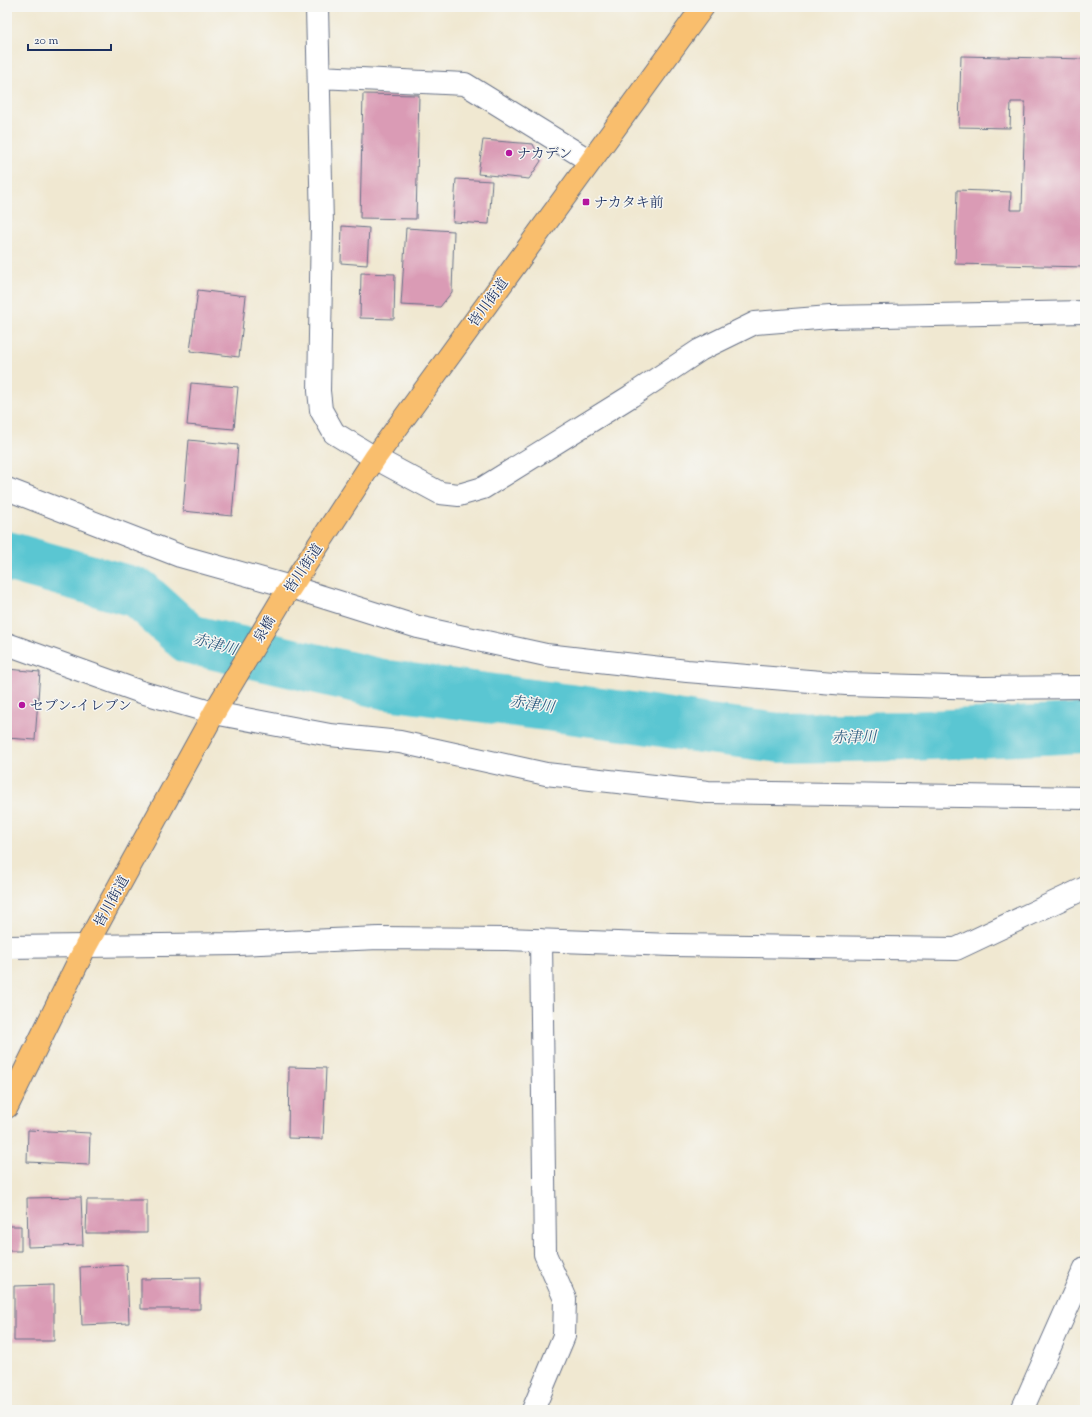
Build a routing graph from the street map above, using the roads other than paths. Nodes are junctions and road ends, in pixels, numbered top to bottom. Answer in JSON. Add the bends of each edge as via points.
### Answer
{"nodes":[{"id":1,"x":317,"y":7,"type":"edge"},
{"id":2,"x":702,"y":7,"type":"edge"},
{"id":3,"x":319,"y":77,"type":"junction"},
{"id":4,"x":590,"y":161,"type":"junction"},
{"id":5,"x":1085,"y":312,"type":"edge"},
{"id":6,"x":375,"y":458,"type":"junction"},
{"id":7,"x":7,"y":489,"type":"edge"},
{"id":8,"x":286,"y":594,"type":"junction"},
{"id":9,"x":7,"y":644,"type":"edge"},
{"id":10,"x":1085,"y":687,"type":"edge"},
{"id":11,"x":218,"y":706,"type":"junction"},
{"id":12,"x":1085,"y":798,"type":"edge"},
{"id":13,"x":1085,"y":888,"type":"edge"},
{"id":14,"x":541,"y":940,"type":"junction"},
{"id":15,"x":86,"y":946,"type":"junction"},
{"id":16,"x":7,"y":947,"type":"edge"},
{"id":17,"x":7,"y":1107,"type":"edge"},
{"id":18,"x":1085,"y":1268,"type":"edge"},
{"id":19,"x":533,"y":1410,"type":"edge"},
{"id":20,"x":1022,"y":1410,"type":"edge"}],
"edges":[{"from":1,"to":3,"type":"street"},
{"from":2,"to":4,"type":"main road","name":"皆川街道"},
{"from":3,"to":4,"type":"street","via":[[465,84]]},
{"from":3,"to":6,"type":"street","via":[[322,225],[319,391],[321,410],[334,433]]},
{"from":4,"to":6,"type":"main road","name":"皆川街道"},
{"from":5,"to":6,"type":"street","via":[[830,317],[755,323],[700,350],[483,488],[460,496],[440,493]]},
{"from":6,"to":8,"type":"main road","name":"皆川街道"},
{"from":7,"to":8,"type":"street"},
{"from":8,"to":10,"type":"street","via":[[418,628],[546,655],[687,671],[846,684],[1000,688]]},
{"from":8,"to":11,"type":"main road","name":"泉橋"},
{"from":9,"to":11,"type":"street","via":[[141,692]]},
{"from":11,"to":12,"type":"street","via":[[330,735],[400,742],[546,774],[708,792]]},
{"from":11,"to":15,"type":"main road","name":"皆川街道"},
{"from":13,"to":14,"type":"street","via":[[956,949],[672,945]]},
{"from":14,"to":15,"type":"street","via":[[379,938],[238,944]]},
{"from":14,"to":19,"type":"street","via":[[545,1254],[565,1299],[564,1336]]},
{"from":15,"to":16,"type":"street"},
{"from":15,"to":17,"type":"main road","name":"皆川街道"},
{"from":18,"to":20,"type":"street"}]}
